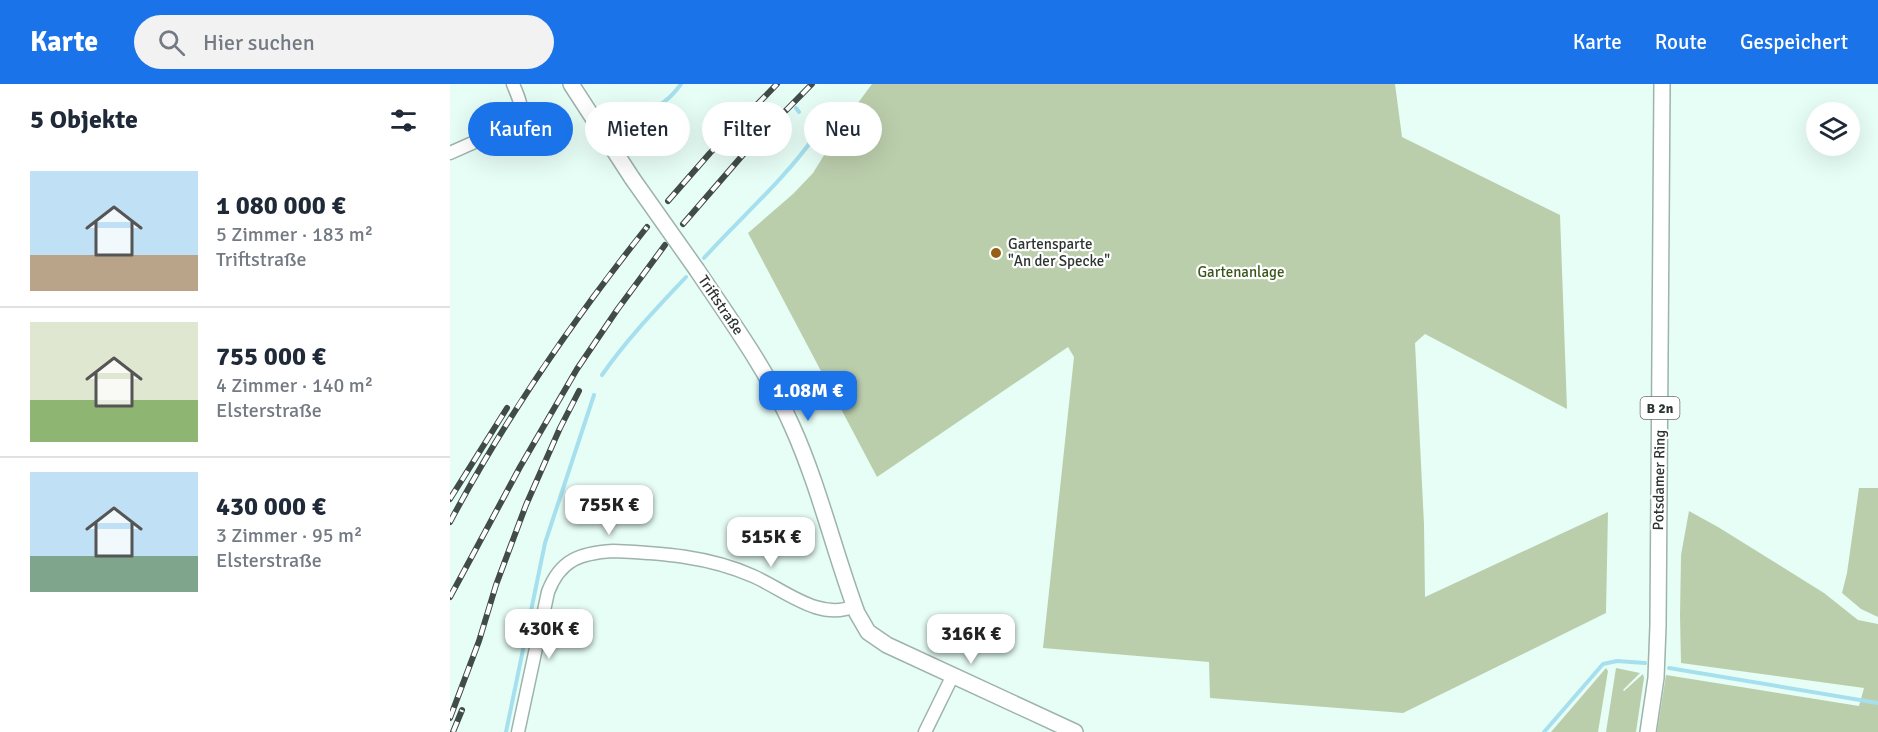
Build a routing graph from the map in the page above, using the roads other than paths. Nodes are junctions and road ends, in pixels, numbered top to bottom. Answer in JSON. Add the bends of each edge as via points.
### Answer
{"nodes":[{"id":1,"x":513,"y":84,"type":"edge"},
{"id":2,"x":571,"y":84,"type":"edge"},
{"id":3,"x":1662,"y":84,"type":"edge"},
{"id":4,"x":450,"y":153,"type":"edge"},
{"id":5,"x":854,"y":606,"type":"junction"},
{"id":6,"x":953,"y":675,"type":"junction"},
{"id":7,"x":518,"y":732,"type":"edge"},
{"id":8,"x":925,"y":732,"type":"edge"},
{"id":9,"x":1075,"y":732,"type":"edge"},
{"id":10,"x":1648,"y":732,"type":"edge"}],
"edges":[{"from":1,"to":4,"type":"street","via":[[522,109],[519,121]]},
{"from":2,"to":5,"type":"main road","name":"Triftstraße","bridge":true,"via":[[761,367],[789,419],[814,481]]},
{"from":3,"to":10,"type":"main road","name":"Potsdamer Ring","number":"B 2n","via":[[1658,626]]},
{"from":5,"to":6,"type":"main road","name":"Triftstraße","via":[[863,626],[873,636]]},
{"from":5,"to":7,"type":"street","via":[[840,610],[813,606],[753,576],[705,560],[613,551],[575,558],[560,569],[548,592]]},
{"from":6,"to":8,"type":"street"},
{"from":6,"to":9,"type":"main road","name":"Triftstraße"}]}
